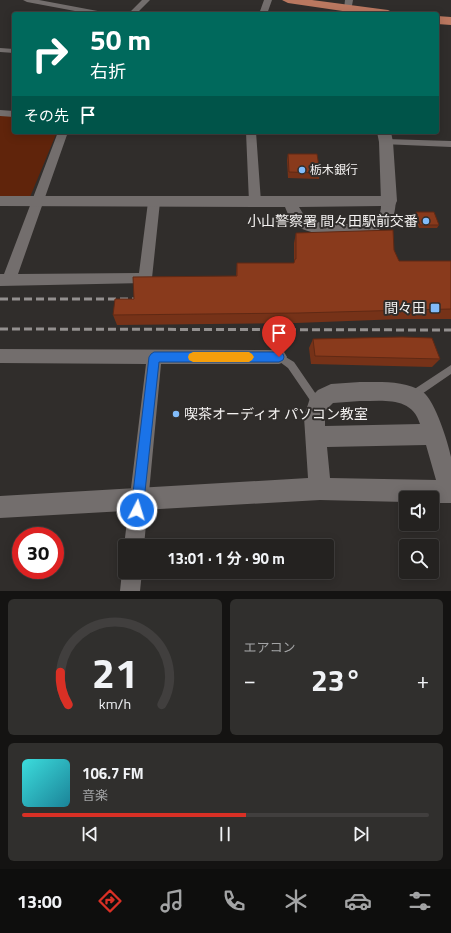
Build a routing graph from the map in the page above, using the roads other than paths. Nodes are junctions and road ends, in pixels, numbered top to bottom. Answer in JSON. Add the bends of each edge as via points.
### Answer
{"nodes":[{"id":1,"x":27,"y":0,"type":"edge"},
{"id":2,"x":146,"y":0,"type":"edge"},
{"id":3,"x":268,"y":0,"type":"edge"},
{"id":4,"x":288,"y":0,"type":"edge"},
{"id":5,"x":349,"y":8,"type":"edge"},
{"id":6,"x":92,"y":12,"type":"edge"},
{"id":7,"x":134,"y":12,"type":"edge"},
{"id":8,"x":264,"y":12,"type":"edge"},
{"id":9,"x":375,"y":12,"type":"edge"},
{"id":10,"x":439,"y":20,"type":"edge"},
{"id":11,"x":451,"y":21,"type":"edge"},
{"id":12,"x":0,"y":50,"type":"edge"},
{"id":13,"x":12,"y":51,"type":"edge"},
{"id":14,"x":0,"y":113,"type":"edge"},
{"id":15,"x":12,"y":114,"type":"edge"},
{"id":16,"x":62,"y":134,"type":"edge"},
{"id":17,"x":251,"y":134,"type":"edge"},
{"id":18,"x":385,"y":137,"type":"edge"},
{"id":19,"x":451,"y":144,"type":"edge"},
{"id":20,"x":0,"y":201,"type":"edge"},
{"id":21,"x":37,"y":201,"type":"junction"},
{"id":22,"x":389,"y":201,"type":"junction"},
{"id":23,"x":154,"y":202,"type":"junction"},
{"id":24,"x":255,"y":202,"type":"junction"},
{"id":25,"x":290,"y":202,"type":"junction"},
{"id":26,"x":5,"y":280,"type":"edge"},
{"id":27,"x":0,"y":356,"type":"edge"},
{"id":28,"x":154,"y":357,"type":"junction"},
{"id":29,"x":279,"y":357,"type":"joint"},
{"id":30,"x":451,"y":369,"type":"edge"},
{"id":31,"x":411,"y":397,"type":"junction"},
{"id":32,"x":317,"y":403,"type":"junction"},
{"id":33,"x":433,"y":434,"type":"junction"},
{"id":34,"x":316,"y":437,"type":"junction"},
{"id":35,"x":320,"y":489,"type":"junction"},
{"id":36,"x":451,"y":492,"type":"edge"},
{"id":37,"x":138,"y":498,"type":"junction"},
{"id":38,"x":0,"y":507,"type":"edge"},
{"id":39,"x":135,"y":539,"type":"edge"},
{"id":40,"x":131,"y":579,"type":"edge"},
{"id":41,"x":130,"y":591,"type":"edge"}],
"edges":[{"from":1,"to":6,"type":"street"},
{"from":2,"to":7,"type":"street"},
{"from":3,"to":8,"type":"street"},
{"from":4,"to":5,"type":"highway"},
{"from":5,"to":9,"type":"highway"},
{"from":10,"to":11,"type":"highway"},
{"from":12,"to":13,"type":"street"},
{"from":14,"to":15,"type":"street"},
{"from":16,"to":21,"type":"street"},
{"from":17,"to":24,"type":"street"},
{"from":18,"to":19,"type":"street"},
{"from":18,"to":22,"type":"main road"},
{"from":20,"to":21,"type":"street"},
{"from":21,"to":23,"type":"street"},
{"from":21,"to":26,"type":"street"},
{"from":22,"to":25,"type":"street"},
{"from":22,"to":25,"type":"street","via":[[388,212],[377,225],[319,229],[305,225],[297,218]]},
{"from":23,"to":24,"type":"street"},
{"from":23,"to":26,"type":"street","via":[[144,278]]},
{"from":24,"to":25,"type":"street"},
{"from":27,"to":28,"type":"street"},
{"from":28,"to":29,"type":"street"},
{"from":28,"to":37,"type":"street"},
{"from":29,"to":32,"type":"lane","via":[[291,365]]},
{"from":30,"to":31,"type":"lane"},
{"from":31,"to":32,"type":"street","via":[[396,393],[330,394]]},
{"from":31,"to":33,"type":"street","via":[[426,410]]},
{"from":32,"to":34,"type":"street","via":[[313,415]]},
{"from":33,"to":34,"type":"street"},
{"from":33,"to":36,"type":"street"},
{"from":34,"to":35,"type":"street"},
{"from":35,"to":36,"type":"street"},
{"from":35,"to":37,"type":"street"},
{"from":37,"to":38,"type":"street"},
{"from":37,"to":39,"type":"street"},
{"from":40,"to":41,"type":"street"}]}
